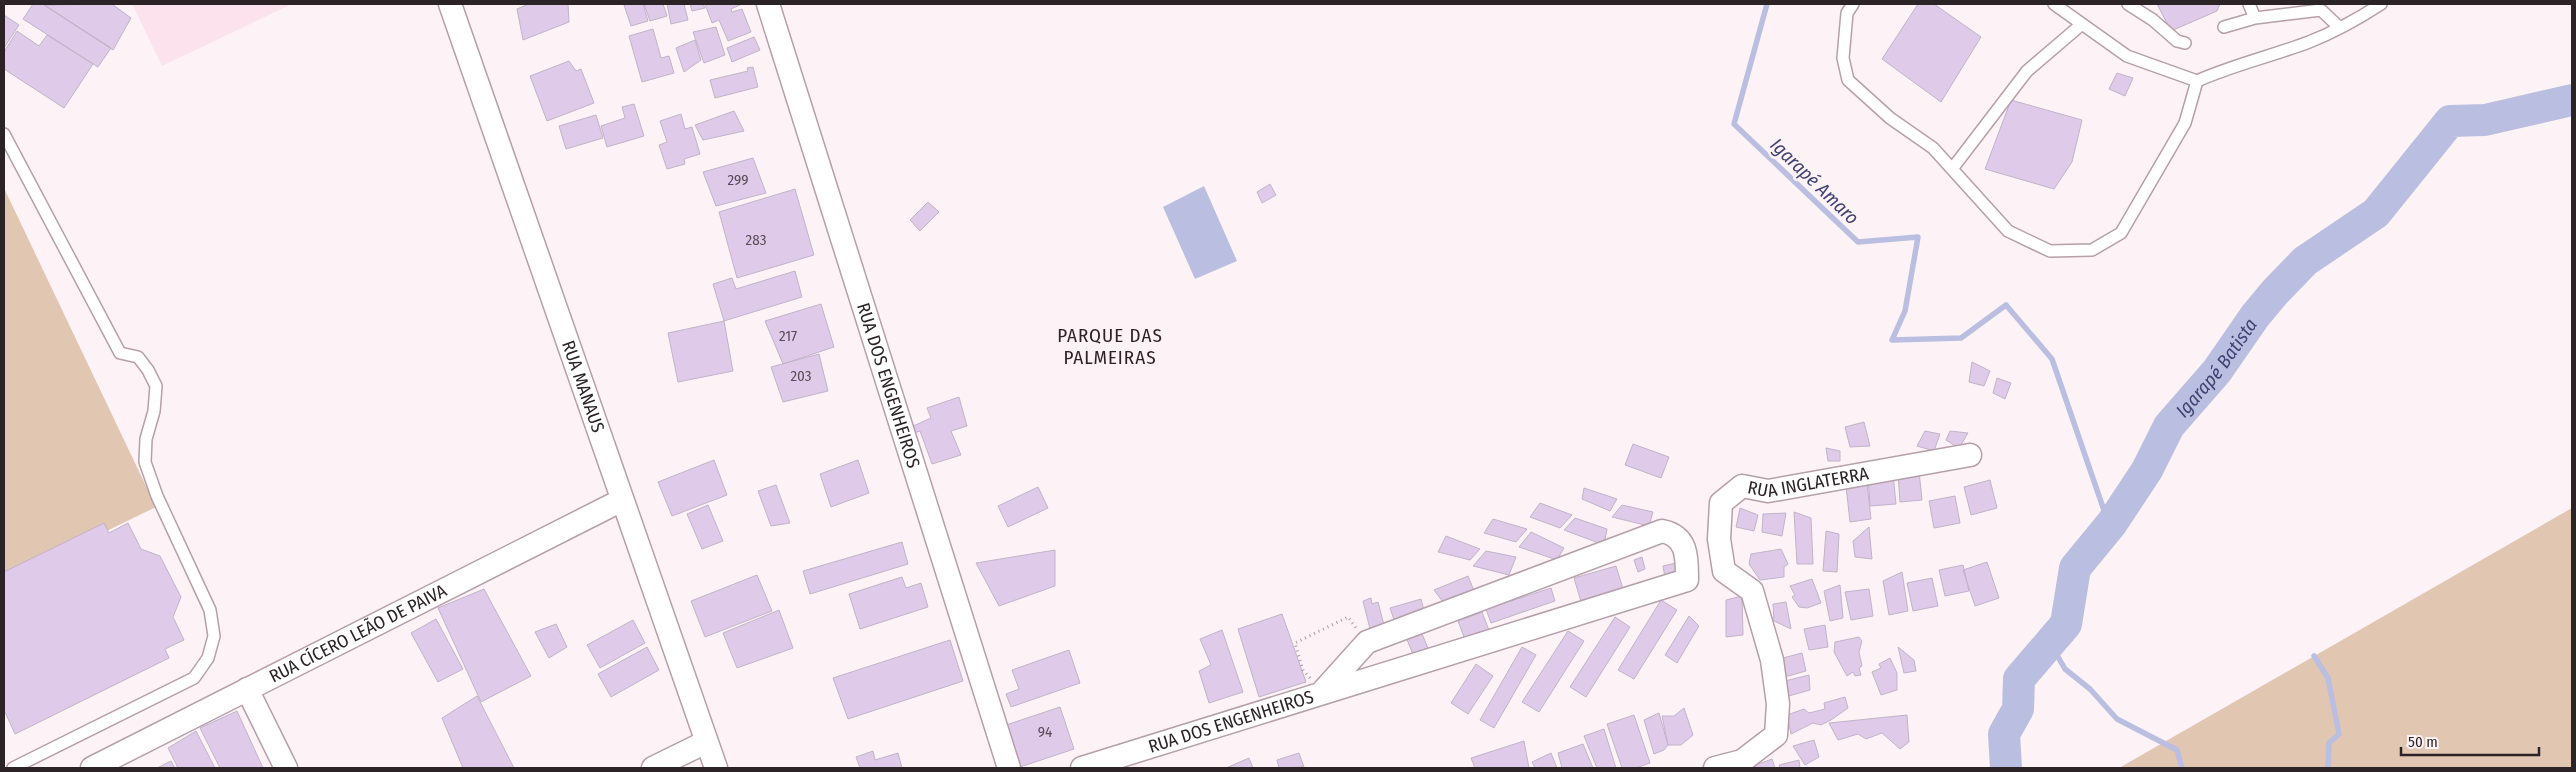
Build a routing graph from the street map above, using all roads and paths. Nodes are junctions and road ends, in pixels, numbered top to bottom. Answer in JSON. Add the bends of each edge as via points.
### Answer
{"nodes":[{"id":1,"x":450,"y":4,"type":"edge"},
{"id":2,"x":768,"y":4,"type":"edge"},
{"id":3,"x":1853,"y":4,"type":"edge"},
{"id":4,"x":2054,"y":4,"type":"edge"},
{"id":5,"x":2128,"y":4,"type":"edge"},
{"id":6,"x":2249,"y":4,"type":"edge"},
{"id":7,"x":2381,"y":4,"type":"edge"},
{"id":8,"x":2255,"y":18,"type":"junction"},
{"id":9,"x":2082,"y":24,"type":"junction"},
{"id":10,"x":2224,"y":28,"type":"dead end"},
{"id":11,"x":2340,"y":28,"type":"junction"},
{"id":12,"x":2185,"y":43,"type":"dead end"},
{"id":13,"x":2196,"y":81,"type":"junction"},
{"id":14,"x":4,"y":134,"type":"edge"},
{"id":15,"x":1952,"y":169,"type":"junction"},
{"id":16,"x":1970,"y":455,"type":"dead end"},
{"id":17,"x":622,"y":500,"type":"junction"},
{"id":18,"x":1367,"y":642,"type":"junction"},
{"id":19,"x":246,"y":689,"type":"junction"},
{"id":20,"x":1322,"y":692,"type":"junction"},
{"id":21,"x":706,"y":742,"type":"junction"},
{"id":22,"x":13,"y":768,"type":"edge"},
{"id":23,"x":92,"y":768,"type":"edge"},
{"id":24,"x":286,"y":768,"type":"edge"},
{"id":25,"x":653,"y":768,"type":"edge"},
{"id":26,"x":716,"y":768,"type":"edge"},
{"id":27,"x":1009,"y":768,"type":"edge"},
{"id":28,"x":1082,"y":768,"type":"edge"},
{"id":29,"x":1715,"y":768,"type":"edge"}],
"edges":[{"from":1,"to":17,"type":"street","name":"RUA MANAUS"},
{"from":2,"to":27,"type":"street","name":"RUA DOS ENGENHEIROS"},
{"from":3,"to":15,"type":"lane","via":[[1847,13],[1842,58],[1848,80],[1890,118],[1934,148]]},
{"from":4,"to":9,"type":"lane"},
{"from":5,"to":12,"type":"lane","via":[[2154,20],[2177,41]]},
{"from":6,"to":8,"type":"lane"},
{"from":7,"to":11,"type":"lane"},
{"from":8,"to":10,"type":"lane"},
{"from":8,"to":11,"type":"lane","via":[[2321,10]]},
{"from":9,"to":13,"type":"lane","via":[[2127,56]]},
{"from":9,"to":15,"type":"lane","via":[[2027,71]]},
{"from":11,"to":13,"type":"lane"},
{"from":13,"to":15,"type":"lane","via":[[2185,123],[2121,234],[2092,250],[2050,251],[2008,231]]},
{"from":14,"to":22,"type":"lane","via":[[120,353],[138,357],[156,386],[145,462],[157,496],[210,610],[214,636],[208,658],[194,678]]},
{"from":16,"to":29,"type":"street","name":"RUA INGLATERRA","via":[[1768,491],[1742,486],[1721,503],[1719,539],[1724,571],[1752,591],[1772,660],[1778,704],[1776,735],[1742,761]]},
{"from":17,"to":19,"type":"street","name":"RUA CÍCERO LEÃO DE PAIVA"},
{"from":17,"to":21,"type":"street","name":"RUA MANAUS"},
{"from":18,"to":20,"type":"street"},
{"from":18,"to":20,"type":"path","via":[[1348,617],[1295,643],[1303,670]]},
{"from":18,"to":20,"type":"street","name":"RUA DOS ENGENHEIROS","via":[[1662,531],[1677,537],[1687,555],[1687,580]]},
{"from":19,"to":23,"type":"street","name":"RUA CÍCERO LEÃO DE PAIVA"},
{"from":19,"to":24,"type":"street"},
{"from":20,"to":28,"type":"street","name":"RUA DOS ENGENHEIROS"},
{"from":21,"to":25,"type":"street"},
{"from":21,"to":26,"type":"street","name":"RUA MANAUS"}]}
